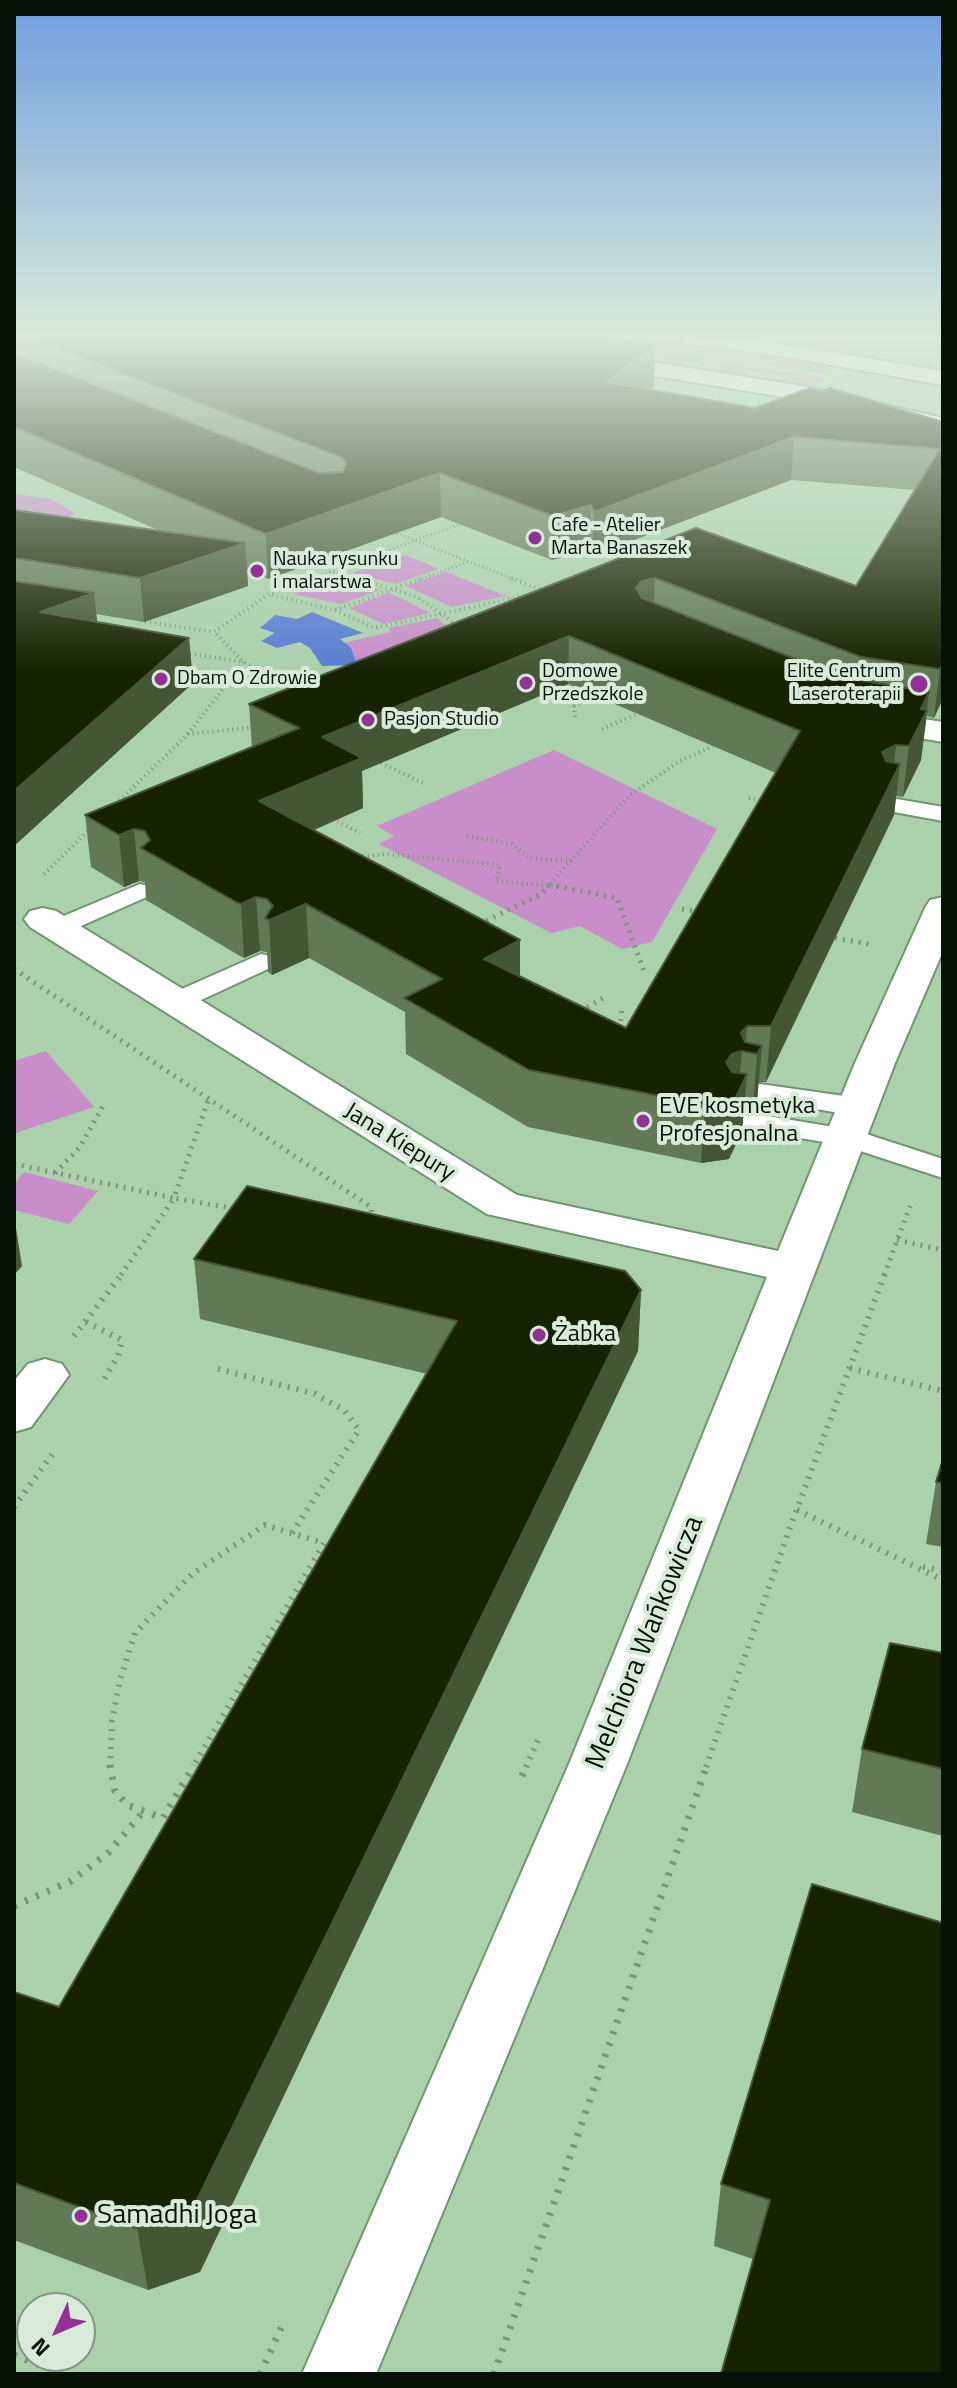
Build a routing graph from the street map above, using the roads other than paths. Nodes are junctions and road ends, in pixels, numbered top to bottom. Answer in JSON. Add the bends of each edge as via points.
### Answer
{"nodes":[{"id":1,"x":836,"y":711,"type":"edge"},
{"id":2,"x":943,"y":732,"type":"edge"},
{"id":3,"x":943,"y":795,"type":"edge"},
{"id":4,"x":943,"y":814,"type":"edge"},
{"id":5,"x":140,"y":891,"type":"edge"},
{"id":6,"x":943,"y":908,"type":"edge"},
{"id":7,"x":50,"y":924,"type":"joint"},
{"id":8,"x":913,"y":957,"type":"edge"},
{"id":9,"x":261,"y":962,"type":"dead end"},
{"id":10,"x":175,"y":1002,"type":"junction"},
{"id":11,"x":753,"y":1091,"type":"edge"},
{"id":12,"x":738,"y":1120,"type":"edge"},
{"id":13,"x":853,"y":1122,"type":"junction"},
{"id":14,"x":934,"y":1166,"type":"edge"},
{"id":15,"x":796,"y":1269,"type":"junction"},
{"id":16,"x":45,"y":1375,"type":"road end"},
{"id":17,"x":14,"y":1415,"type":"edge"},
{"id":18,"x":339,"y":2374,"type":"edge"}],
"edges":[{"from":1,"to":2,"type":"street"},
{"from":3,"to":4,"type":"lane","via":[[895,797]]},
{"from":5,"to":7,"type":"lane"},
{"from":6,"to":8,"type":"street","name":"Melchiora Wańkowicza"},
{"from":7,"to":10,"type":"street","name":"Jana Kiepury"},
{"from":8,"to":13,"type":"street","name":"Melchiora Wańkowicza"},
{"from":9,"to":10,"type":"lane"},
{"from":10,"to":15,"type":"street","name":"Jana Kiepury","via":[[503,1205]]},
{"from":11,"to":13,"type":"lane"},
{"from":12,"to":13,"type":"lane"},
{"from":13,"to":14,"type":"lane"},
{"from":13,"to":15,"type":"street","name":"Melchiora Wańkowicza"},
{"from":15,"to":18,"type":"street","name":"Melchiora Wańkowicza","via":[[598,1764]]},
{"from":16,"to":17,"type":"street"}]}
